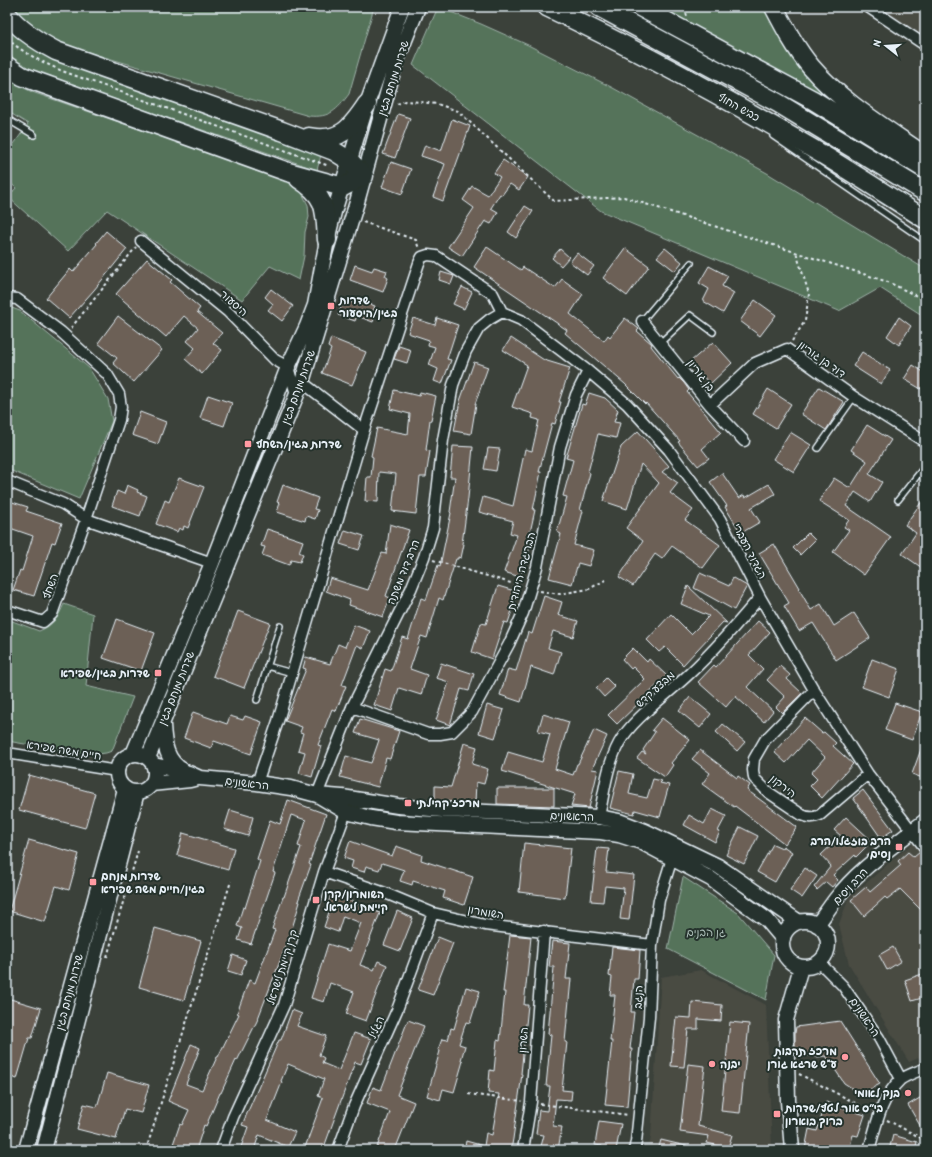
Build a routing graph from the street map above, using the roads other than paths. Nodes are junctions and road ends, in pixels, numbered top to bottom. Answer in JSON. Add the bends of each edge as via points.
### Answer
{"nodes":[{"id":1,"x":402,"y":7,"type":"edge"},
{"id":2,"x":418,"y":7,"type":"edge"},
{"id":3,"x":547,"y":7,"type":"edge"},
{"id":4,"x":599,"y":7,"type":"edge"},
{"id":5,"x":640,"y":7,"type":"edge"},
{"id":6,"x":774,"y":7,"type":"edge"},
{"id":7,"x":868,"y":7,"type":"edge"},
{"id":8,"x":7,"y":14,"type":"edge"},
{"id":9,"x":925,"y":45,"type":"edge"},
{"id":10,"x":7,"y":66,"type":"edge"},
{"id":11,"x":710,"y":91,"type":"junction"},
{"id":12,"x":367,"y":104,"type":"junction"},
{"id":13,"x":7,"y":119,"type":"edge"},
{"id":14,"x":756,"y":123,"type":"dead end"},
{"id":15,"x":282,"y":131,"type":"junction"},
{"id":16,"x":769,"y":132,"type":"dead end"},
{"id":17,"x":34,"y":135,"type":"dead end"},
{"id":18,"x":925,"y":156,"type":"edge"},
{"id":19,"x":350,"y":161,"type":"junction"},
{"id":20,"x":925,"y":169,"type":"edge"},
{"id":21,"x":288,"y":172,"type":"junction"},
{"id":22,"x":364,"y":176,"type":"junction"},
{"id":23,"x":343,"y":187,"type":"junction"},
{"id":24,"x":925,"y":192,"type":"edge"},
{"id":25,"x":925,"y":219,"type":"edge"},
{"id":26,"x":327,"y":240,"type":"junction"},
{"id":27,"x":141,"y":241,"type":"road end"},
{"id":28,"x":925,"y":241,"type":"edge"},
{"id":29,"x":690,"y":263,"type":"dead end"},
{"id":30,"x":7,"y":298,"type":"edge"},
{"id":31,"x":502,"y":312,"type":"junction"},
{"id":32,"x":642,"y":321,"type":"joint"},
{"id":33,"x":713,"y":332,"type":"dead end"},
{"id":34,"x":660,"y":343,"type":"junction"},
{"id":35,"x":288,"y":367,"type":"junction"},
{"id":36,"x":588,"y":370,"type":"junction"},
{"id":37,"x":299,"y":388,"type":"junction"},
{"id":38,"x":854,"y":397,"type":"junction"},
{"id":39,"x":710,"y":405,"type":"junction"},
{"id":40,"x":364,"y":430,"type":"junction"},
{"id":41,"x":744,"y":441,"type":"dead end"},
{"id":42,"x":925,"y":442,"type":"edge"},
{"id":43,"x":818,"y":448,"type":"dead end"},
{"id":44,"x":925,"y":466,"type":"edge"},
{"id":45,"x":7,"y":481,"type":"edge"},
{"id":46,"x":898,"y":500,"type":"dead end"},
{"id":47,"x":86,"y":520,"type":"junction"},
{"id":48,"x":212,"y":563,"type":"junction"},
{"id":49,"x":760,"y":597,"type":"junction"},
{"id":50,"x":7,"y":610,"type":"edge"},
{"id":51,"x":280,"y":626,"type":"dead end"},
{"id":52,"x":267,"y":666,"type":"junction"},
{"id":53,"x":292,"y":672,"type":"junction"},
{"id":54,"x":814,"y":690,"type":"junction"},
{"id":55,"x":257,"y":700,"type":"dead end"},
{"id":56,"x":352,"y":707,"type":"junction"},
{"id":57,"x":162,"y":721,"type":"junction"},
{"id":58,"x":7,"y":753,"type":"edge"},
{"id":59,"x":133,"y":754,"type":"junction"},
{"id":60,"x":151,"y":762,"type":"junction"},
{"id":61,"x":117,"y":771,"type":"junction"},
{"id":62,"x":868,"y":774,"type":"junction"},
{"id":63,"x":194,"y":775,"type":"junction"},
{"id":64,"x":257,"y":783,"type":"junction"},
{"id":65,"x":151,"y":784,"type":"junction"},
{"id":66,"x":131,"y":790,"type":"junction"},
{"id":67,"x":317,"y":795,"type":"junction"},
{"id":68,"x":370,"y":802,"type":"junction"},
{"id":69,"x":346,"y":812,"type":"junction"},
{"id":70,"x":599,"y":817,"type":"junction"},
{"id":71,"x":925,"y":821,"type":"edge"},
{"id":72,"x":912,"y":832,"type":"junction"},
{"id":73,"x":925,"y":848,"type":"edge"},
{"id":74,"x":674,"y":852,"type":"junction"},
{"id":75,"x":324,"y":872,"type":"junction"},
{"id":76,"x":433,"y":913,"type":"junction"},
{"id":77,"x":799,"y":922,"type":"junction"},
{"id":78,"x":818,"y":925,"type":"junction"},
{"id":79,"x":544,"y":931,"type":"junction"},
{"id":80,"x":783,"y":939,"type":"junction"},
{"id":81,"x":652,"y":945,"type":"junction"},
{"id":82,"x":787,"y":959,"type":"junction"},
{"id":83,"x":819,"y":962,"type":"junction"},
{"id":84,"x":802,"y":967,"type":"junction"},
{"id":85,"x":792,"y":996,"type":"junction"},
{"id":86,"x":925,"y":1068,"type":"edge"},
{"id":87,"x":901,"y":1079,"type":"junction"},
{"id":88,"x":26,"y":1150,"type":"edge"},
{"id":89,"x":44,"y":1150,"type":"edge"},
{"id":90,"x":221,"y":1150,"type":"edge"},
{"id":91,"x":338,"y":1150,"type":"edge"},
{"id":92,"x":523,"y":1150,"type":"edge"},
{"id":93,"x":634,"y":1150,"type":"edge"},
{"id":94,"x":792,"y":1150,"type":"edge"},
{"id":95,"x":869,"y":1150,"type":"edge"}],
"edges":[{"from":1,"to":12,"type":"street","name":"שדרות מנחם בגין"},
{"from":2,"to":22,"type":"street","name":"שדרות מנחם בגין","via":[[395,65]]},
{"from":3,"to":11,"type":"highway","name":"כביש החוף"},
{"from":4,"to":24,"type":"highway","name":"כביש החוף","via":[[778,103]]},
{"from":5,"to":20,"type":"highway","via":[[813,100]]},
{"from":6,"to":18,"type":"highway","via":[[801,54],[823,80],[856,108]]},
{"from":7,"to":9,"type":"street"},
{"from":8,"to":15,"type":"highway","via":[[17,26],[56,51]]},
{"from":10,"to":21,"type":"highway","via":[[35,81]]},
{"from":11,"to":14,"type":"lane"},
{"from":11,"to":25,"type":"highway","name":"כביש החוף","via":[[821,154]]},
{"from":12,"to":15,"type":"highway","via":[[354,124],[337,136],[327,139]]},
{"from":12,"to":19,"type":"street","name":"שדרות מנחם בגין"},
{"from":13,"to":17,"type":"lane"},
{"from":15,"to":19,"type":"highway","via":[[334,151]]},
{"from":16,"to":28,"type":"lane"},
{"from":19,"to":22,"type":"highway"},
{"from":19,"to":23,"type":"street","name":"שדרות מנחם בגין"},
{"from":21,"to":23,"type":"highway"},
{"from":21,"to":26,"type":"highway","via":[[310,186],[320,197]]},
{"from":22,"to":23,"type":"highway"},
{"from":22,"to":37,"type":"street","name":"שדרות מנחם בגין"},
{"from":23,"to":26,"type":"street","name":"שדרות מנחם בגין"},
{"from":26,"to":35,"type":"street","name":"שדרות מנחם בגין","via":[[315,305]]},
{"from":27,"to":35,"type":"street","name":"היסעור","via":[[228,312],[275,360]]},
{"from":29,"to":32,"type":"lane"},
{"from":30,"to":47,"type":"street","via":[[17,299],[65,336],[107,374],[119,394],[119,420]]},
{"from":31,"to":36,"type":"street","name":"הגדוד העברי","via":[[521,320]]},
{"from":31,"to":40,"type":"street","via":[[493,294],[436,256],[422,257]]},
{"from":31,"to":56,"type":"street","name":"הרב דוד משתה","via":[[479,328],[466,351],[453,386],[432,528],[424,558]]},
{"from":32,"to":34,"type":"street","name":"בן גוריון"},
{"from":33,"to":34,"type":"lane","via":[[690,315]]},
{"from":34,"to":39,"type":"street","name":"בן גוריון"},
{"from":35,"to":37,"type":"street"},
{"from":35,"to":48,"type":"street","name":"שדרות מנחם בגין"},
{"from":36,"to":49,"type":"street","name":"הגדוד העברי","via":[[627,404],[669,450],[720,519]]},
{"from":36,"to":56,"type":"street","name":"הבריגדה היהודית","via":[[576,395],[560,447],[537,567],[523,613],[472,712],[452,732],[428,734]]},
{"from":37,"to":40,"type":"street"},
{"from":37,"to":57,"type":"street","name":"שדרות מנחם בגין"},
{"from":38,"to":39,"type":"street","name":"דוד בן גוריון","via":[[787,349],[755,363]]},
{"from":38,"to":42,"type":"street","name":"דוד בן גוריון"},
{"from":38,"to":43,"type":"lane"},
{"from":39,"to":41,"type":"street","name":"בן גוריון"},
{"from":40,"to":53,"type":"street"},
{"from":44,"to":46,"type":"lane"},
{"from":45,"to":47,"type":"street","via":[[63,504]]},
{"from":47,"to":48,"type":"street"},
{"from":47,"to":50,"type":"street","name":"השחף","via":[[52,614],[43,622]]},
{"from":48,"to":59,"type":"street","name":"שדרות מנחם בגין"},
{"from":49,"to":54,"type":"street","name":"הגדוד העברי"},
{"from":49,"to":70,"type":"street","name":"מבצע קדש","via":[[688,676],[627,730],[618,744],[611,764]]},
{"from":51,"to":52,"type":"lane"},
{"from":52,"to":53,"type":"lane"},
{"from":52,"to":55,"type":"lane"},
{"from":53,"to":64,"type":"street"},
{"from":54,"to":62,"type":"street","name":"הגדוד העברי"},
{"from":54,"to":62,"type":"street","name":"הירקון","via":[[764,740],[754,759],[754,778],[768,792],[808,818],[820,815]]},
{"from":56,"to":67,"type":"street","name":"הרב דוד משתה"},
{"from":57,"to":60,"type":"street","name":"שדרות מנחם בגין"},
{"from":57,"to":63,"type":"street","via":[[167,755],[177,767]]},
{"from":58,"to":61,"type":"street","name":"חיים משה שפירא"},
{"from":59,"to":60,"type":"street","via":[[144,755]]},
{"from":59,"to":61,"type":"street","via":[[122,760]]},
{"from":60,"to":63,"type":"street","name":"הראשונים"},
{"from":60,"to":65,"type":"street","via":[[155,775]]},
{"from":61,"to":66,"type":"street","via":[[120,784]]},
{"from":62,"to":72,"type":"street","name":"הגדוד העברי"},
{"from":63,"to":64,"type":"street","name":"הראשונים"},
{"from":63,"to":65,"type":"street","name":"הראשונים","via":[[190,780]]},
{"from":64,"to":67,"type":"street","name":"הראשונים"},
{"from":65,"to":66,"type":"street","via":[[147,789]]},
{"from":66,"to":88,"type":"street","name":"שדרות מנחם בגין"},
{"from":66,"to":89,"type":"street","name":"שדרות מנחם בגין"},
{"from":67,"to":68,"type":"street","name":"הראשונים"},
{"from":67,"to":69,"type":"street","name":"הראשונים"},
{"from":68,"to":69,"type":"street","via":[[351,807]]},
{"from":68,"to":70,"type":"street","name":"הראשונים","via":[[442,810]]},
{"from":69,"to":74,"type":"street","name":"הראשונים","via":[[396,822],[601,832]]},
{"from":69,"to":75,"type":"street","name":"קרן קיימת לישראל"},
{"from":70,"to":74,"type":"street","name":"הראשונים","via":[[620,821],[644,831]]},
{"from":71,"to":72,"type":"street","name":"הרב ניסים"},
{"from":72,"to":73,"type":"street","name":"הגדוד העברי"},
{"from":72,"to":78,"type":"street","name":"הרב ניסים","via":[[854,880],[835,899]]},
{"from":74,"to":77,"type":"street","name":"הראשונים","via":[[718,866]]},
{"from":74,"to":80,"type":"street","name":"הראשונים","via":[[767,920]]},
{"from":74,"to":81,"type":"street","name":"הנגב","via":[[659,900]]},
{"from":75,"to":76,"type":"street","name":"השומרון"},
{"from":75,"to":90,"type":"street","name":"קרן קיימת לישראל","via":[[284,1005]]},
{"from":76,"to":79,"type":"street","name":"השומרון","via":[[485,925]]},
{"from":76,"to":91,"type":"street","name":"הגליל","via":[[397,1010],[354,1106]]},
{"from":77,"to":78,"type":"street"},
{"from":77,"to":80,"type":"street","via":[[786,931]]},
{"from":78,"to":83,"type":"street","via":[[827,940],[826,952]]},
{"from":79,"to":81,"type":"street","name":"השומרון"},
{"from":79,"to":92,"type":"street","name":"השרון","via":[[531,1102]]},
{"from":80,"to":82,"type":"street","via":[[782,946]]},
{"from":81,"to":93,"type":"street","name":"הנגב","via":[[649,1018]]},
{"from":82,"to":84,"type":"street"},
{"from":82,"to":85,"type":"street"},
{"from":83,"to":84,"type":"street"},
{"from":83,"to":87,"type":"street","name":"הראשונים","via":[[844,986],[879,1038]]},
{"from":84,"to":85,"type":"street"},
{"from":85,"to":94,"type":"street","via":[[786,1020]]},
{"from":86,"to":87,"type":"street"},
{"from":87,"to":95,"type":"street","via":[[887,1095]]}]}
